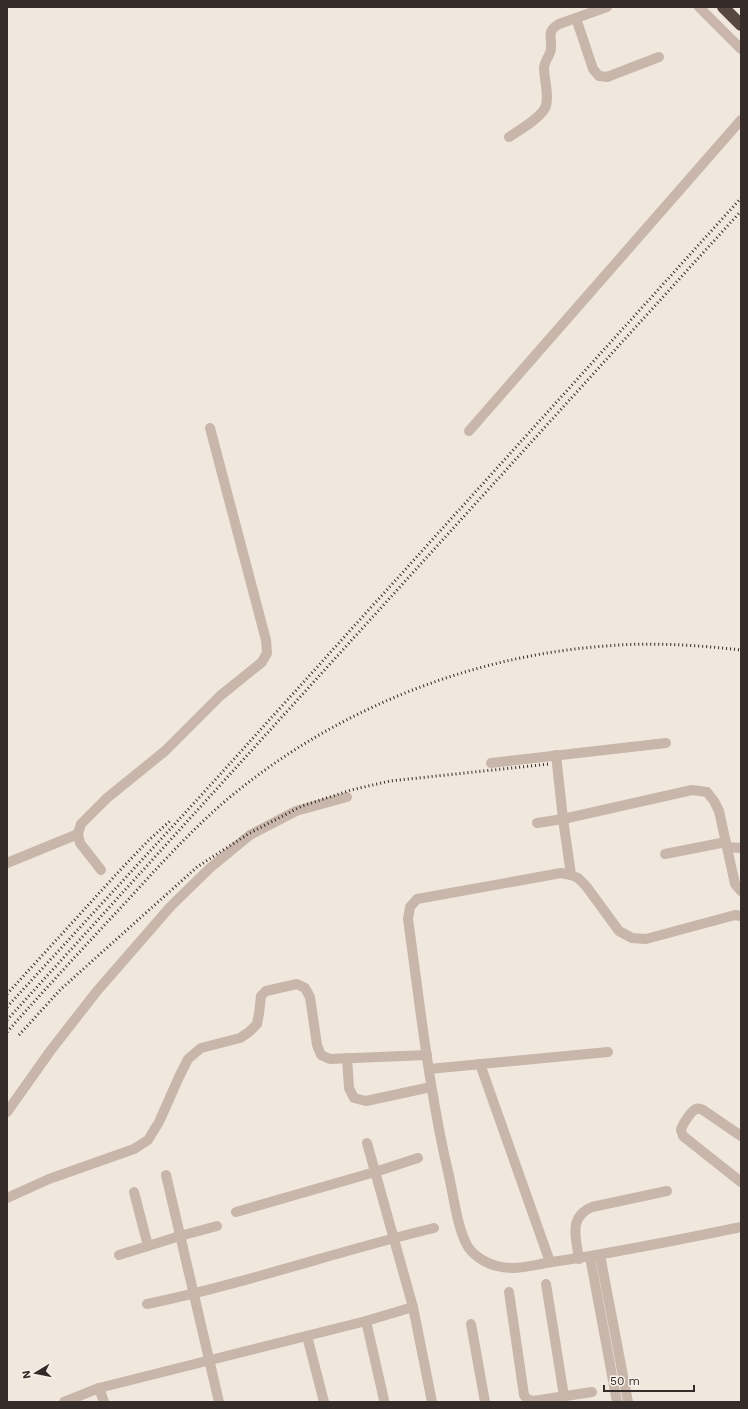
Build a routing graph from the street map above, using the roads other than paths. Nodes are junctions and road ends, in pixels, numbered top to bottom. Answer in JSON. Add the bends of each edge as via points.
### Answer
{"nodes":[{"id":1,"x":607,"y":7,"type":"edge"},
{"id":2,"x":699,"y":7,"type":"edge"},
{"id":3,"x":723,"y":7,"type":"edge"},
{"id":4,"x":576,"y":18,"type":"junction"},
{"id":5,"x":741,"y":25,"type":"edge"},
{"id":6,"x":741,"y":49,"type":"edge"},
{"id":7,"x":659,"y":57,"type":"dead end"},
{"id":8,"x":741,"y":120,"type":"edge"},
{"id":9,"x":509,"y":137,"type":"dead end"},
{"id":10,"x":210,"y":428,"type":"dead end"},
{"id":11,"x":469,"y":431,"type":"dead end"},
{"id":12,"x":666,"y":743,"type":"dead end"},
{"id":13,"x":556,"y":755,"type":"junction"},
{"id":14,"x":492,"y":762,"type":"dead end"},
{"id":15,"x":347,"y":797,"type":"dead end"},
{"id":16,"x":563,"y":819,"type":"junction"},
{"id":17,"x":537,"y":822,"type":"dead end"},
{"id":18,"x":78,"y":834,"type":"junction"},
{"id":19,"x":726,"y":845,"type":"junction"},
{"id":20,"x":741,"y":848,"type":"edge"},
{"id":21,"x":665,"y":854,"type":"dead end"},
{"id":22,"x":7,"y":863,"type":"edge"},
{"id":23,"x":101,"y":870,"type":"dead end"},
{"id":24,"x":571,"y":874,"type":"junction"},
{"id":25,"x":741,"y":891,"type":"edge"},
{"id":26,"x":741,"y":916,"type":"edge"},
{"id":27,"x":608,"y":1052,"type":"dead end"},
{"id":28,"x":427,"y":1055,"type":"junction"},
{"id":29,"x":347,"y":1058,"type":"junction"},
{"id":30,"x":480,"y":1064,"type":"junction"},
{"id":31,"x":429,"y":1069,"type":"junction"},
{"id":32,"x":431,"y":1087,"type":"junction"},
{"id":33,"x":7,"y":1112,"type":"edge"},
{"id":34,"x":741,"y":1136,"type":"edge"},
{"id":35,"x":367,"y":1143,"type":"dead end"},
{"id":36,"x":418,"y":1158,"type":"dead end"},
{"id":37,"x":375,"y":1172,"type":"junction"},
{"id":38,"x":166,"y":1175,"type":"dead end"},
{"id":39,"x":741,"y":1182,"type":"edge"},
{"id":40,"x":667,"y":1191,"type":"dead end"},
{"id":41,"x":134,"y":1192,"type":"dead end"},
{"id":42,"x":7,"y":1198,"type":"edge"},
{"id":43,"x":236,"y":1212,"type":"dead end"},
{"id":44,"x":217,"y":1226,"type":"dead end"},
{"id":45,"x":741,"y":1227,"type":"edge"},
{"id":46,"x":434,"y":1228,"type":"dead end"},
{"id":47,"x":180,"y":1236,"type":"junction"},
{"id":48,"x":394,"y":1238,"type":"junction"},
{"id":49,"x":148,"y":1246,"type":"junction"},
{"id":50,"x":119,"y":1255,"type":"dead end"},
{"id":51,"x":595,"y":1256,"type":"junction"},
{"id":52,"x":579,"y":1258,"type":"junction"},
{"id":53,"x":550,"y":1262,"type":"junction"},
{"id":54,"x":546,"y":1284,"type":"dead end"},
{"id":55,"x":509,"y":1292,"type":"dead end"},
{"id":56,"x":194,"y":1294,"type":"junction"},
{"id":57,"x":147,"y":1304,"type":"dead end"},
{"id":58,"x":413,"y":1307,"type":"junction"},
{"id":59,"x":366,"y":1321,"type":"junction"},
{"id":60,"x":471,"y":1324,"type":"dead end"},
{"id":61,"x":307,"y":1336,"type":"junction"},
{"id":62,"x":210,"y":1360,"type":"junction"},
{"id":63,"x":99,"y":1388,"type":"junction"},
{"id":64,"x":592,"y":1392,"type":"dead end"},
{"id":65,"x":562,"y":1398,"type":"edge"},
{"id":66,"x":384,"y":1400,"type":"dead end"},
{"id":67,"x":64,"y":1402,"type":"edge"},
{"id":68,"x":104,"y":1402,"type":"edge"},
{"id":69,"x":219,"y":1402,"type":"edge"},
{"id":70,"x":324,"y":1402,"type":"edge"},
{"id":71,"x":432,"y":1402,"type":"edge"},
{"id":72,"x":485,"y":1402,"type":"edge"},
{"id":73,"x":618,"y":1402,"type":"edge"},
{"id":74,"x":628,"y":1402,"type":"edge"}],
"edges":[{"from":1,"to":4,"type":"street"},
{"from":2,"to":6,"type":"street"},
{"from":3,"to":5,"type":"highway"},
{"from":4,"to":7,"type":"street","via":[[593,69],[599,76],[607,77]]},
{"from":4,"to":9,"type":"street","via":[[559,24],[550,33],[550,56],[544,66],[546,106],[542,113]]},
{"from":8,"to":11,"type":"street"},
{"from":10,"to":18,"type":"street","via":[[266,640],[266,653],[262,662],[220,696],[165,751],[102,802],[81,824]]},
{"from":12,"to":13,"type":"street"},
{"from":13,"to":14,"type":"street"},
{"from":13,"to":16,"type":"street"},
{"from":15,"to":33,"type":"street","via":[[296,811],[250,835],[210,868],[171,906],[97,991]]},
{"from":16,"to":17,"type":"street"},
{"from":16,"to":19,"type":"street","via":[[692,790],[707,792],[718,812]]},
{"from":16,"to":24,"type":"street"},
{"from":18,"to":22,"type":"street"},
{"from":18,"to":23,"type":"street","via":[[80,843]]},
{"from":19,"to":20,"type":"street"},
{"from":19,"to":21,"type":"street"},
{"from":19,"to":25,"type":"street","via":[[735,884]]},
{"from":24,"to":26,"type":"street","via":[[586,886],[619,931],[632,938],[646,939],[735,915]]},
{"from":24,"to":28,"type":"street","via":[[425,896],[417,899],[410,907],[408,919]]},
{"from":27,"to":30,"type":"street"},
{"from":28,"to":29,"type":"street"},
{"from":28,"to":31,"type":"street"},
{"from":29,"to":32,"type":"street","via":[[349,1088],[354,1098],[366,1101]]},
{"from":29,"to":42,"type":"street","via":[[330,1059],[321,1055],[317,1045],[310,997],[304,988],[297,984],[266,991],[260,996],[257,1024],[249,1032],[240,1038],[201,1048],[188,1059],[148,1140],[134,1149],[49,1179]]},
{"from":30,"to":31,"type":"street"},
{"from":30,"to":53,"type":"street"},
{"from":31,"to":32,"type":"street"},
{"from":32,"to":53,"type":"street","via":[[461,1228],[468,1246],[481,1259],[496,1266],[515,1269]]},
{"from":34,"to":39,"type":"street","via":[[698,1108],[680,1130],[683,1136]]},
{"from":35,"to":37,"type":"street"},
{"from":36,"to":37,"type":"street"},
{"from":37,"to":43,"type":"street"},
{"from":37,"to":48,"type":"street"},
{"from":38,"to":47,"type":"street"},
{"from":40,"to":52,"type":"street","via":[[586,1209],[578,1217],[575,1225]]},
{"from":41,"to":49,"type":"street"},
{"from":44,"to":47,"type":"street"},
{"from":45,"to":51,"type":"street"},
{"from":46,"to":48,"type":"street"},
{"from":47,"to":49,"type":"street"},
{"from":47,"to":56,"type":"street"},
{"from":48,"to":56,"type":"street"},
{"from":48,"to":58,"type":"street"},
{"from":49,"to":50,"type":"street"},
{"from":51,"to":52,"type":"street"},
{"from":51,"to":73,"type":"street"},
{"from":51,"to":74,"type":"street"},
{"from":52,"to":53,"type":"street"},
{"from":54,"to":65,"type":"street"},
{"from":55,"to":65,"type":"street","via":[[524,1395],[533,1401]]},
{"from":56,"to":57,"type":"street"},
{"from":56,"to":62,"type":"street"},
{"from":58,"to":59,"type":"street"},
{"from":58,"to":71,"type":"street"},
{"from":59,"to":61,"type":"street"},
{"from":59,"to":66,"type":"street"},
{"from":60,"to":72,"type":"street"},
{"from":61,"to":62,"type":"street"},
{"from":61,"to":70,"type":"street"},
{"from":62,"to":63,"type":"street"},
{"from":62,"to":69,"type":"street"},
{"from":63,"to":67,"type":"street"},
{"from":63,"to":68,"type":"street"},
{"from":64,"to":65,"type":"street"}]}
